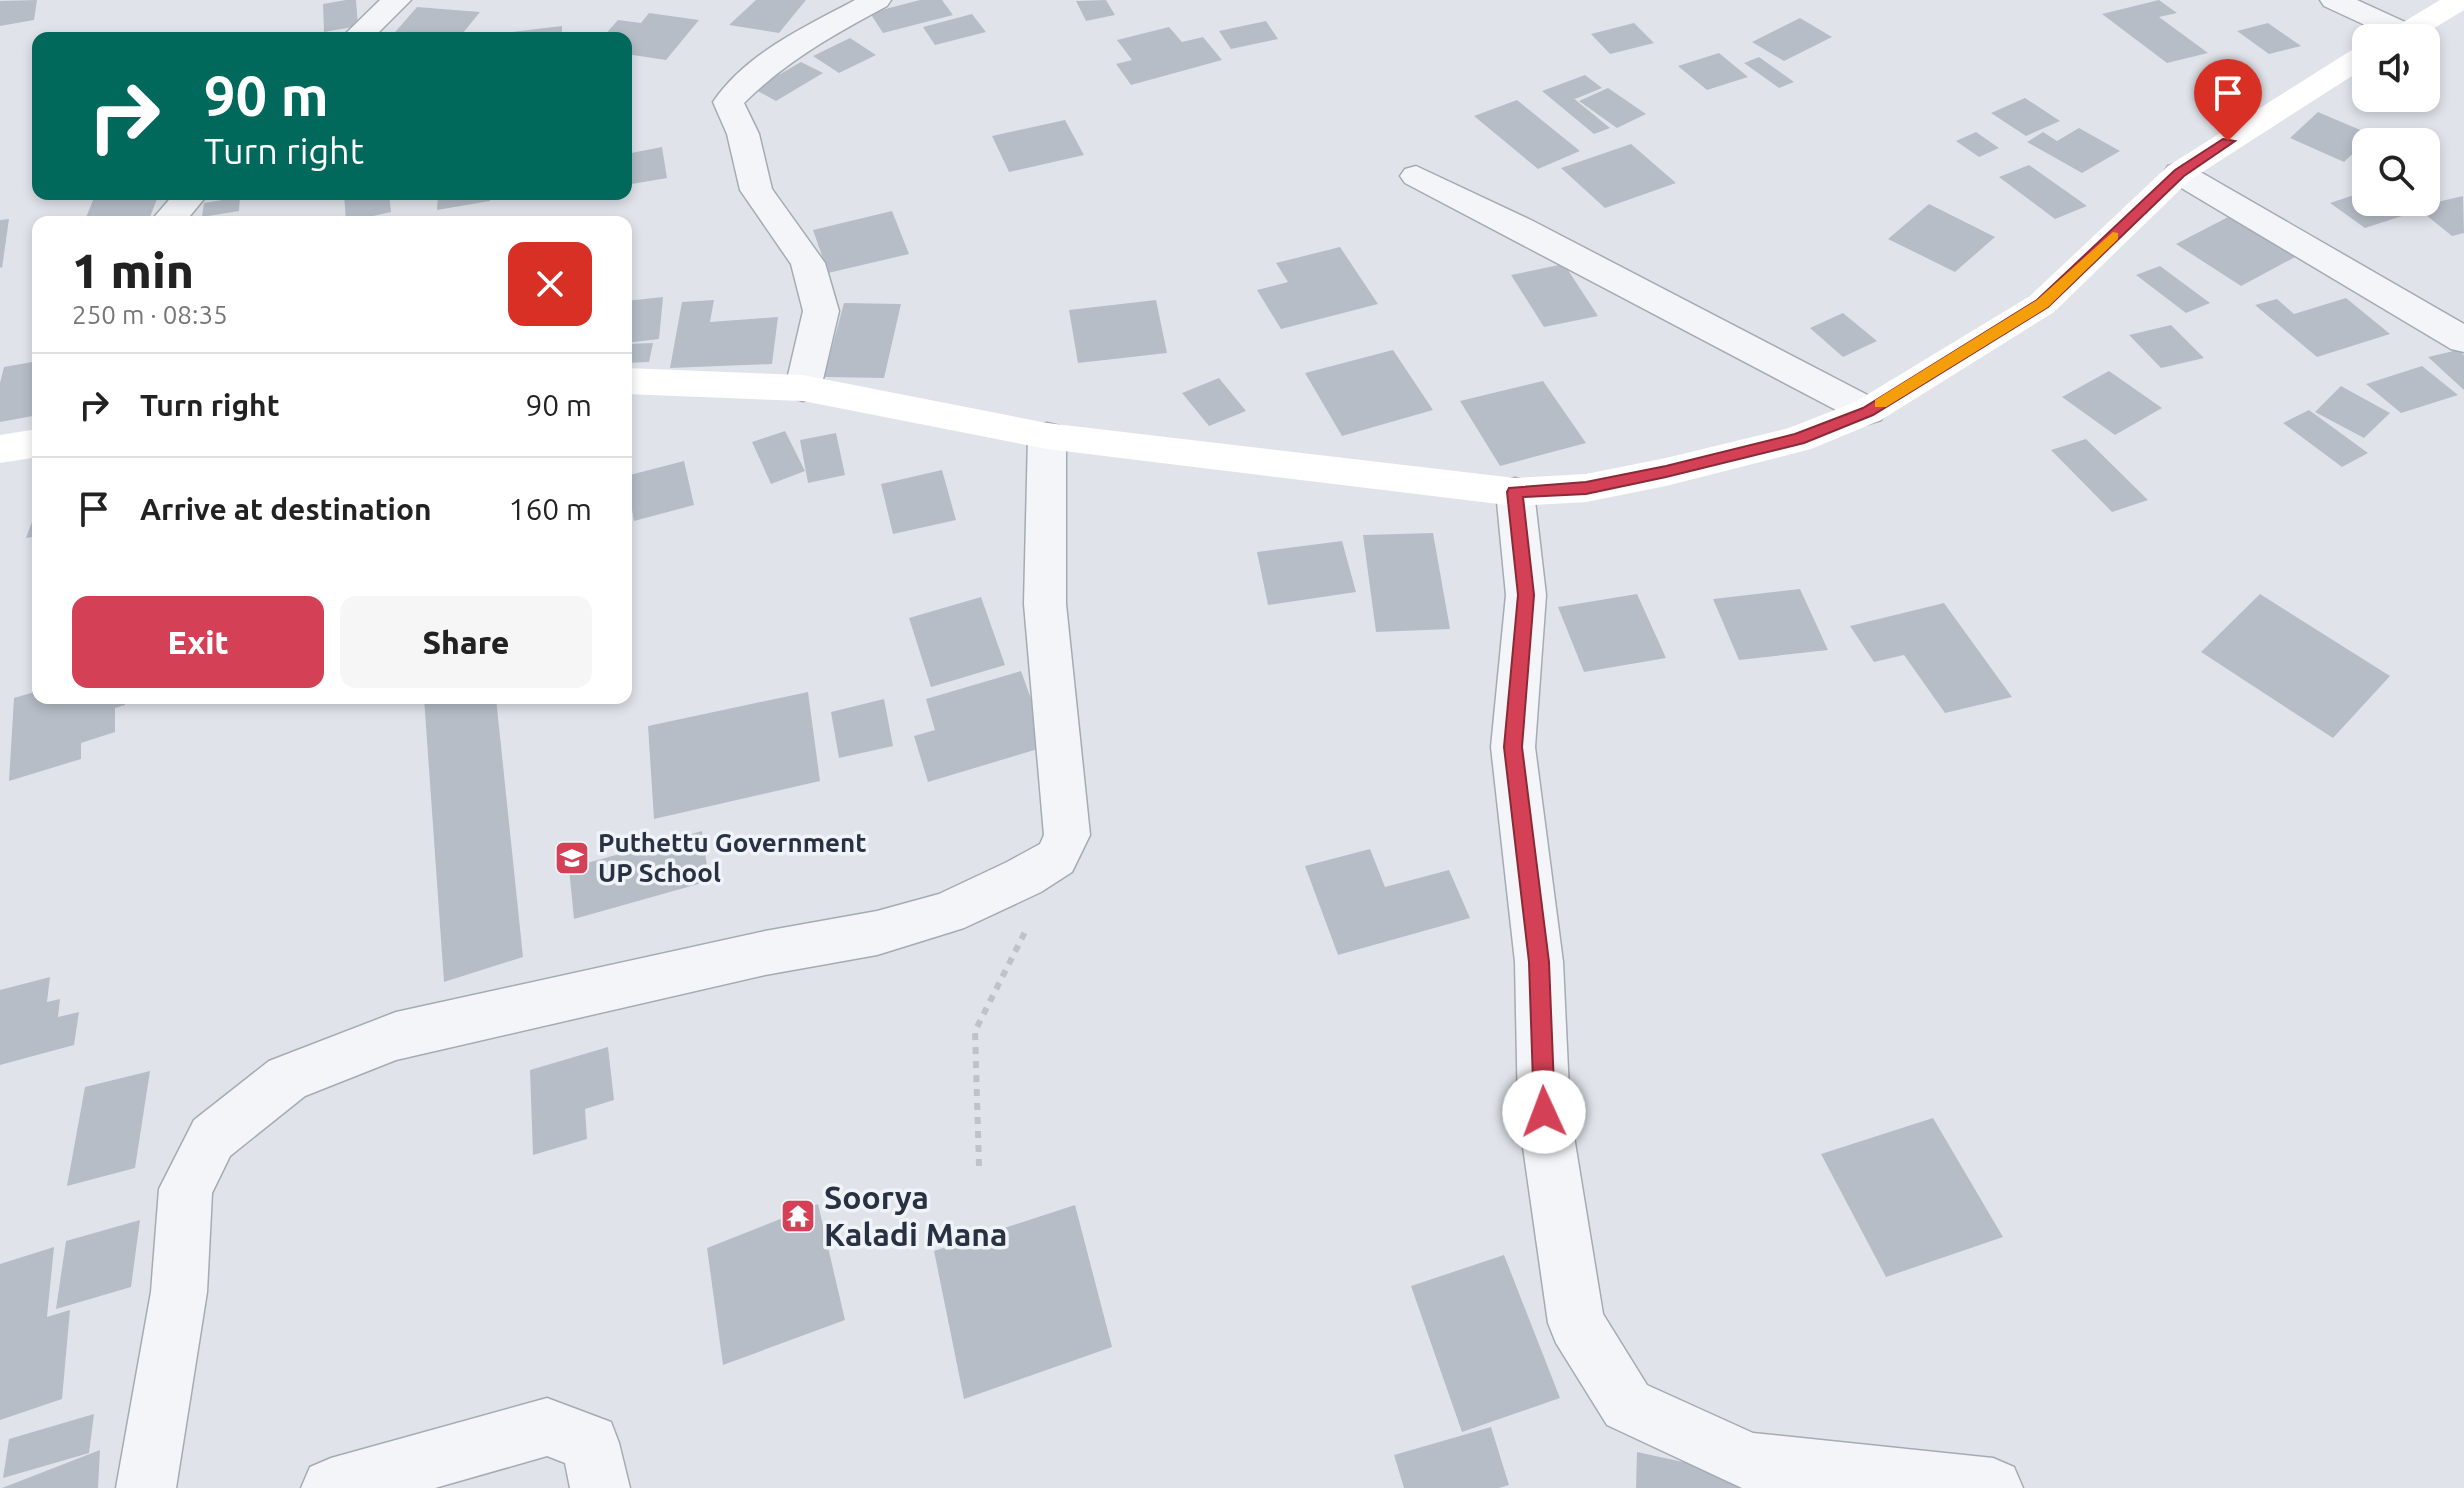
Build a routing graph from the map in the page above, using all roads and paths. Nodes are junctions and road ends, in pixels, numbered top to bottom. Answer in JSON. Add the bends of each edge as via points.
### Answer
{"nodes":[{"id":1,"x":397,"y":0,"type":"edge"},
{"id":2,"x":877,"y":0,"type":"edge"},
{"id":3,"x":2334,"y":0,"type":"edge"},
{"id":4,"x":2460,"y":0,"type":"edge"},
{"id":5,"x":2379,"y":24,"type":"edge"},
{"id":6,"x":2421,"y":24,"type":"edge"},
{"id":7,"x":362,"y":32,"type":"edge"},
{"id":8,"x":2352,"y":63,"type":"edge"},
{"id":9,"x":2179,"y":173,"type":"junction"},
{"id":10,"x":1416,"y":176,"type":"dead end"},
{"id":11,"x":187,"y":200,"type":"edge"},
{"id":12,"x":172,"y":216,"type":"edge"},
{"id":13,"x":2464,"y":340,"type":"edge"},
{"id":14,"x":632,"y":381,"type":"edge"},
{"id":15,"x":803,"y":388,"type":"junction"},
{"id":16,"x":1868,"y":411,"type":"junction"},
{"id":17,"x":1047,"y":436,"type":"junction"},
{"id":18,"x":32,"y":444,"type":"edge"},
{"id":19,"x":0,"y":449,"type":"edge"},
{"id":20,"x":1515,"y":492,"type":"junction"},
{"id":21,"x":1024,"y":877,"type":"junction"},
{"id":22,"x":979,"y":1166,"type":"dead end"},
{"id":23,"x":146,"y":1488,"type":"edge"},
{"id":24,"x":331,"y":1488,"type":"edge"},
{"id":25,"x":600,"y":1488,"type":"edge"},
{"id":26,"x":1993,"y":1488,"type":"edge"}],
"edges":[{"from":1,"to":7,"type":"street"},
{"from":2,"to":15,"type":"street","via":[[802,40],[761,69],[728,102],[743,134],[756,190],[808,263],[821,311]]},
{"from":3,"to":5,"type":"street"},
{"from":4,"to":6,"type":"main road"},
{"from":8,"to":9,"type":"main road"},
{"from":9,"to":13,"type":"street"},
{"from":9,"to":16,"type":"main road","via":[[2042,304]]},
{"from":10,"to":16,"type":"street"},
{"from":11,"to":12,"type":"street"},
{"from":14,"to":15,"type":"main road"},
{"from":15,"to":17,"type":"main road"},
{"from":16,"to":20,"type":"main road","via":[[1798,439],[1666,472],[1586,488]]},
{"from":17,"to":20,"type":"main road"},
{"from":17,"to":21,"type":"street","via":[[1045,604],[1067,835],[1056,858]]},
{"from":18,"to":19,"type":"main road"},
{"from":20,"to":26,"type":"street","via":[[1526,595],[1513,747],[1539,962],[1544,1112],[1576,1323],[1627,1405],[1750,1462]]},
{"from":21,"to":22,"type":"path","via":[[1038,897],[1019,948],[975,1031]]},
{"from":21,"to":23,"type":"street","via":[[947,913],[877,933],[396,1036],[287,1078],[212,1138],[186,1189],[179,1292]]},
{"from":24,"to":25,"type":"street","via":[[547,1427],[590,1443]]}]}
